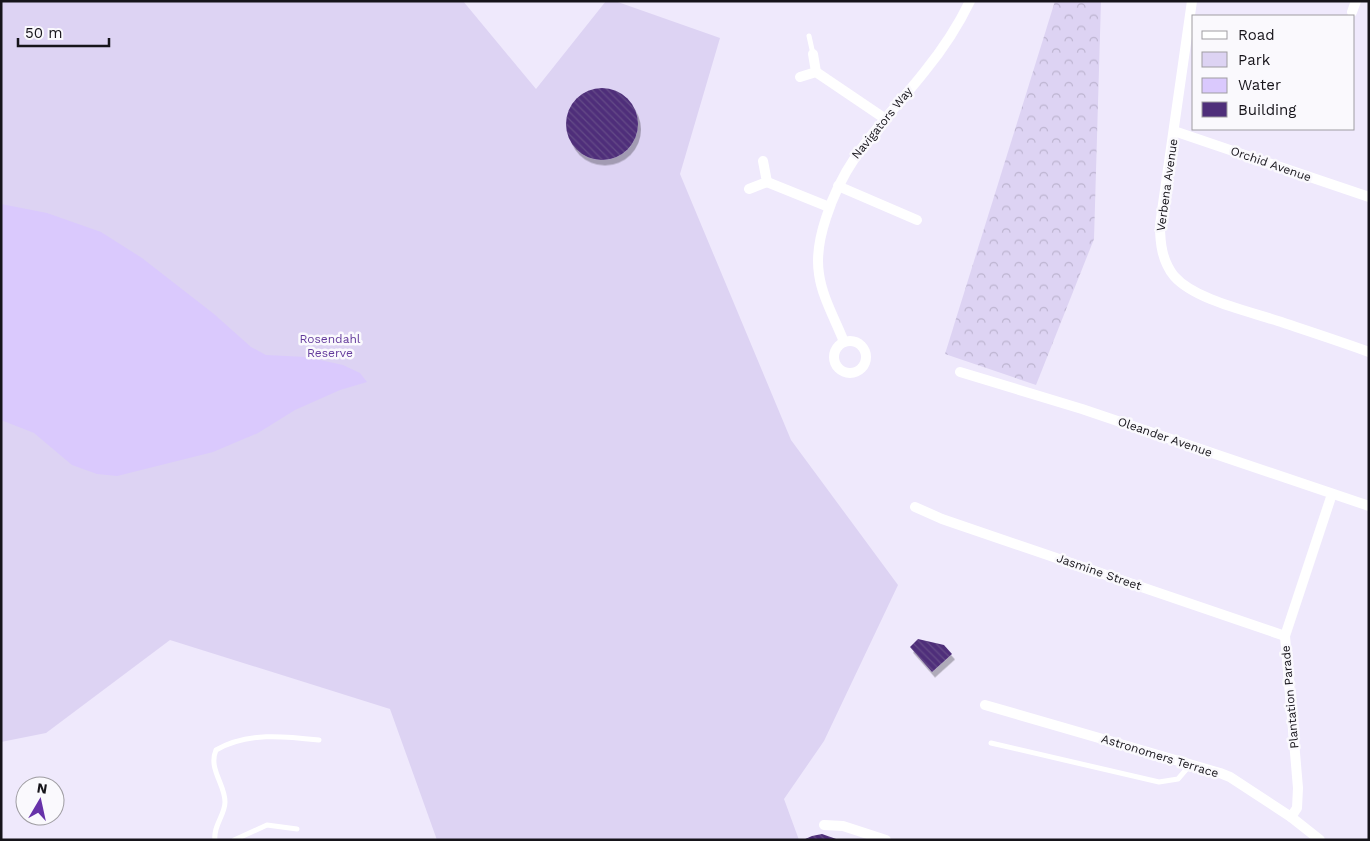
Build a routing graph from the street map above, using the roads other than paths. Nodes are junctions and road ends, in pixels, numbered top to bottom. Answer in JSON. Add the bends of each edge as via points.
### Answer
{"nodes":[{"id":1,"x":970,"y":1,"type":"edge"},
{"id":2,"x":1192,"y":1,"type":"edge"},
{"id":3,"x":1356,"y":1,"type":"edge"},
{"id":4,"x":1352,"y":12,"type":"dead end"},
{"id":5,"x":809,"y":36,"type":"dead end"},
{"id":6,"x":813,"y":54,"type":"joint"},
{"id":7,"x":816,"y":72,"type":"junction"},
{"id":8,"x":800,"y":77,"type":"dead end"},
{"id":9,"x":884,"y":118,"type":"junction"},
{"id":10,"x":1174,"y":131,"type":"junction"},
{"id":11,"x":763,"y":162,"type":"dead end"},
{"id":12,"x":767,"y":182,"type":"junction"},
{"id":13,"x":838,"y":186,"type":"junction"},
{"id":14,"x":749,"y":189,"type":"dead end"},
{"id":15,"x":1369,"y":197,"type":"edge"},
{"id":16,"x":829,"y":207,"type":"junction"},
{"id":17,"x":917,"y":220,"type":"dead end"},
{"id":18,"x":844,"y":342,"type":"dead end"},
{"id":19,"x":1369,"y":352,"type":"edge"},
{"id":20,"x":960,"y":372,"type":"dead end"},
{"id":21,"x":1332,"y":494,"type":"junction"},
{"id":22,"x":915,"y":506,"type":"dead end"},
{"id":23,"x":1369,"y":506,"type":"edge"},
{"id":24,"x":1285,"y":636,"type":"junction"},
{"id":25,"x":985,"y":705,"type":"dead end"},
{"id":26,"x":319,"y":740,"type":"dead end"},
{"id":27,"x":991,"y":743,"type":"dead end"},
{"id":28,"x":1190,"y":764,"type":"junction"},
{"id":29,"x":1291,"y":817,"type":"junction"},
{"id":30,"x":824,"y":825,"type":"dead end"},
{"id":31,"x":297,"y":829,"type":"dead end"},
{"id":32,"x":215,"y":840,"type":"edge"},
{"id":33,"x":234,"y":840,"type":"edge"},
{"id":34,"x":886,"y":840,"type":"edge"},
{"id":35,"x":1320,"y":840,"type":"edge"}],
"edges":[{"from":1,"to":9,"type":"street","name":"Navigators Way","via":[[947,41]]},
{"from":2,"to":10,"type":"street","name":"Verbena Avenue"},
{"from":3,"to":4,"type":"street"},
{"from":5,"to":6,"type":"lane"},
{"from":6,"to":7,"type":"street"},
{"from":7,"to":8,"type":"street"},
{"from":7,"to":9,"type":"street"},
{"from":9,"to":13,"type":"street","name":"Navigators Way","via":[[861,147]]},
{"from":10,"to":15,"type":"street","name":"Orchid Avenue"},
{"from":10,"to":19,"type":"street","name":"Verbena Avenue","via":[[1160,240],[1162,253],[1174,276],[1194,290],[1225,304]]},
{"from":11,"to":12,"type":"street"},
{"from":12,"to":14,"type":"street"},
{"from":12,"to":16,"type":"street"},
{"from":13,"to":16,"type":"street","name":"Navigators Way"},
{"from":13,"to":17,"type":"street"},
{"from":16,"to":18,"type":"street","name":"Navigators Way","via":[[818,251],[819,274]]},
{"from":20,"to":21,"type":"street","name":"Oleander Avenue","via":[[1082,409]]},
{"from":21,"to":23,"type":"street","name":"Oleander Avenue"},
{"from":21,"to":24,"type":"street","name":"Plantation Parade"},
{"from":22,"to":24,"type":"street","name":"Jasmine Street","via":[[942,519]]},
{"from":24,"to":29,"type":"street","name":"Plantation Parade","via":[[1298,788],[1296,808]]},
{"from":25,"to":28,"type":"street","name":"Astronomers Terrace"},
{"from":26,"to":32,"type":"lane","via":[[258,737],[216,750],[214,770],[225,802]]},
{"from":27,"to":28,"type":"lane","via":[[1160,782],[1178,779]]},
{"from":28,"to":29,"type":"street","name":"Astronomers Terrace","via":[[1230,777]]},
{"from":29,"to":35,"type":"street","name":"Astronomers Terrace"},
{"from":30,"to":34,"type":"street","via":[[843,826]]},
{"from":31,"to":33,"type":"lane","via":[[267,825]]}]}
